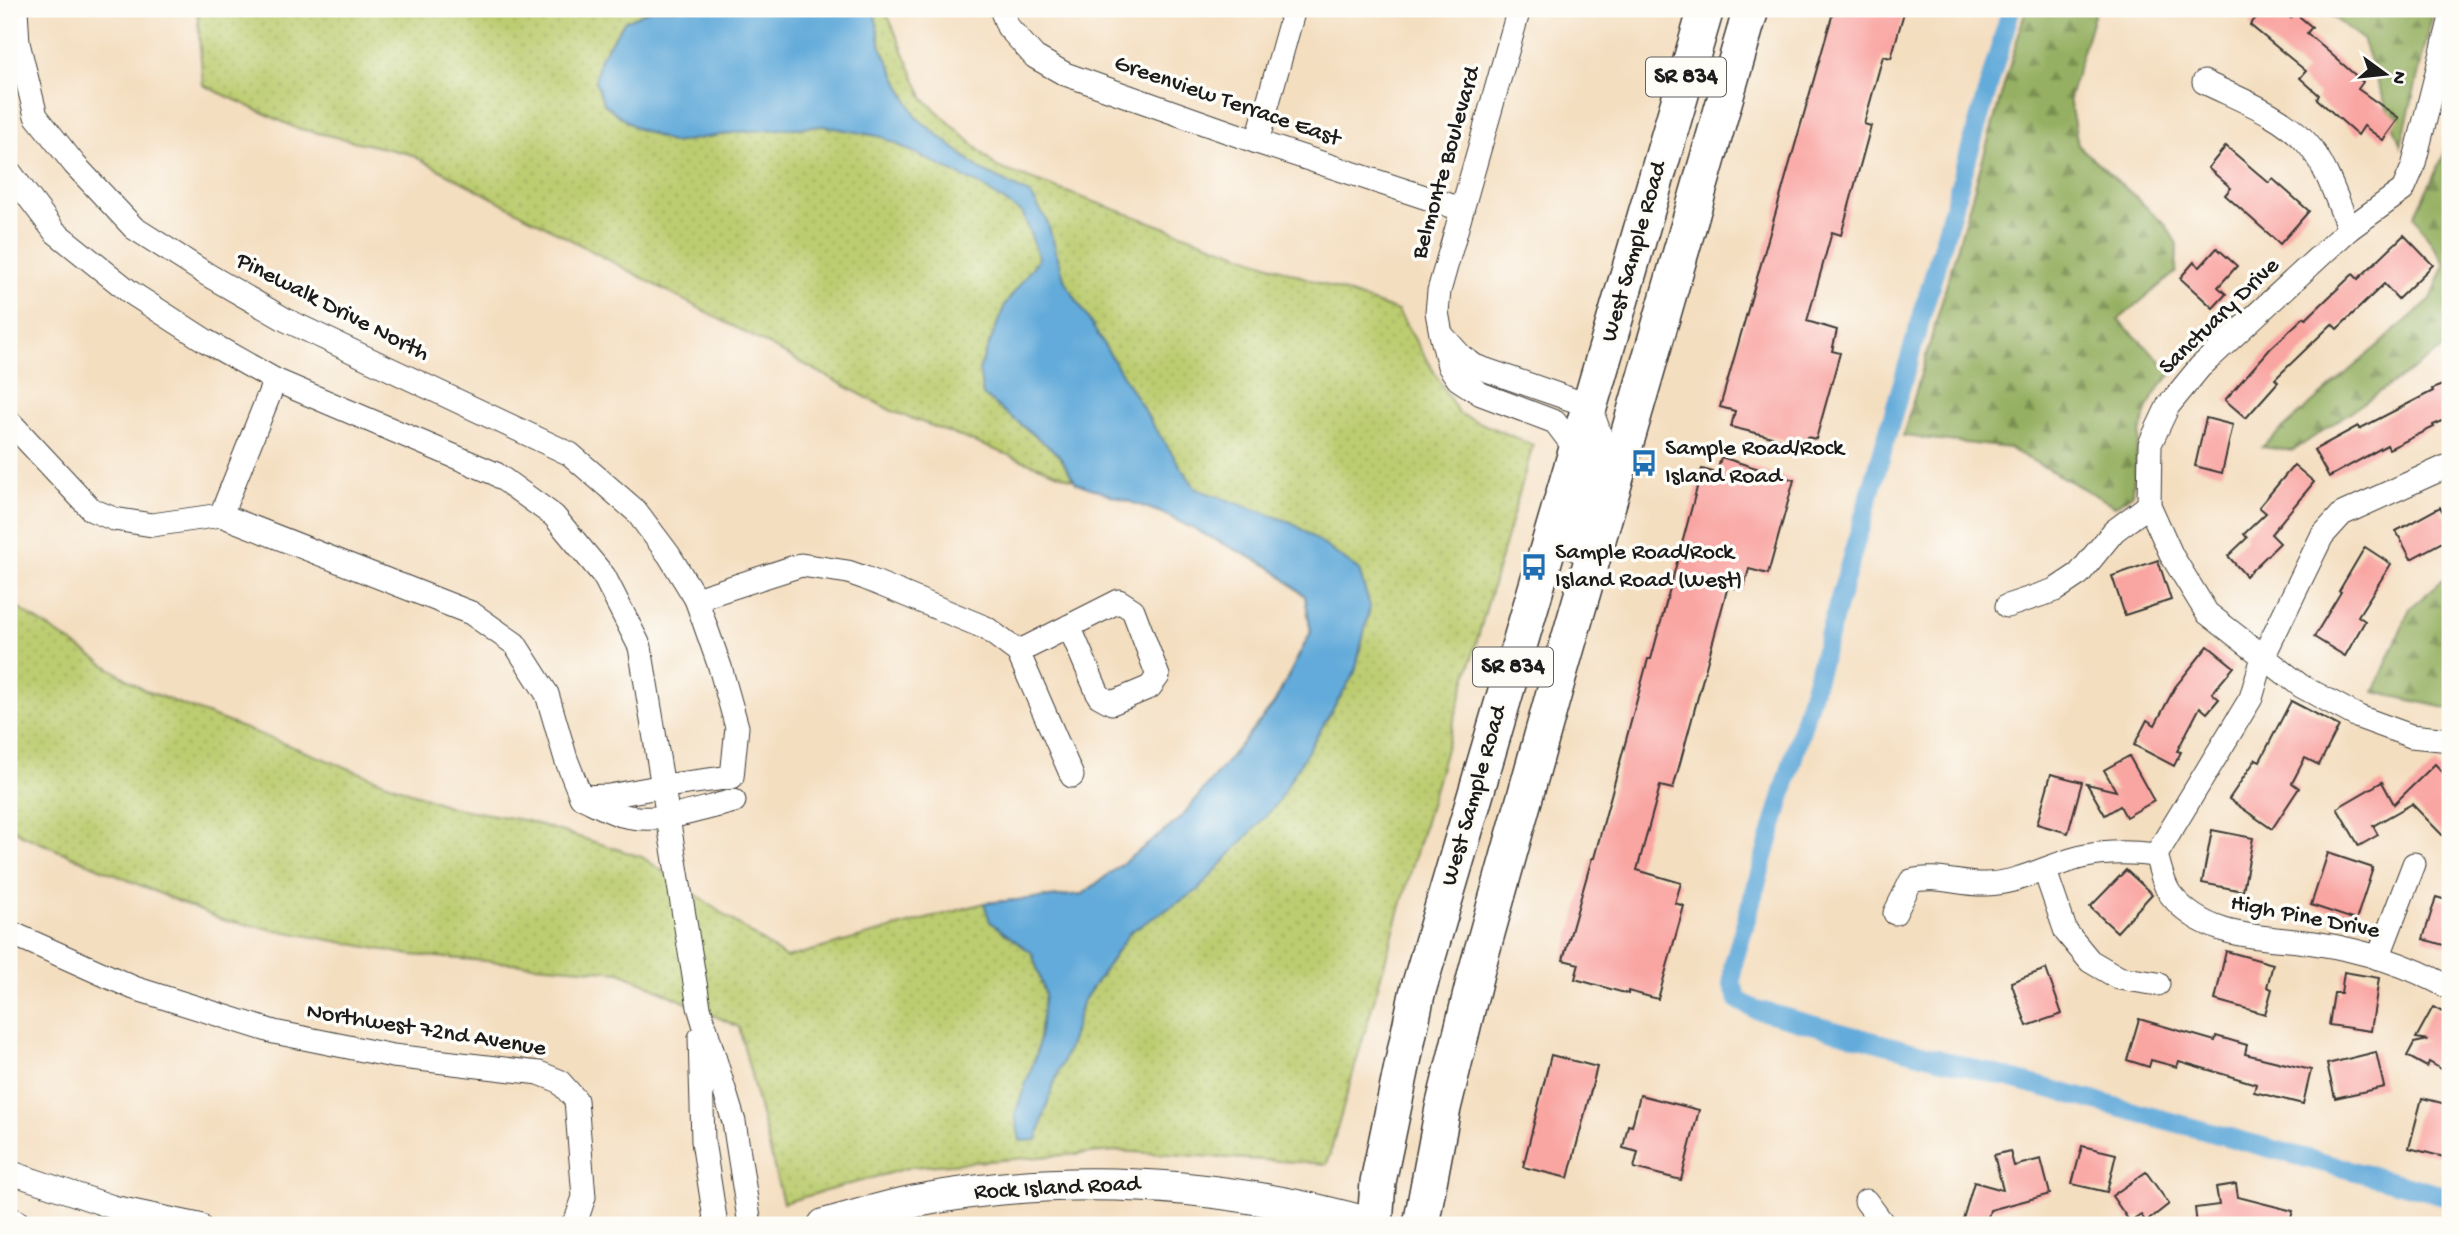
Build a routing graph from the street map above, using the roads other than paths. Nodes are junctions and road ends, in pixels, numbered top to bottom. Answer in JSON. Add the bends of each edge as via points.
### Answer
{"nodes":[{"id":1,"x":16,"y":9,"type":"edge"},
{"id":2,"x":1001,"y":9,"type":"edge"},
{"id":3,"x":1294,"y":9,"type":"edge"},
{"id":4,"x":1518,"y":9,"type":"edge"},
{"id":5,"x":1706,"y":9,"type":"edge"},
{"id":6,"x":1751,"y":9,"type":"edge"},
{"id":7,"x":2450,"y":21,"type":"edge"},
{"id":8,"x":2204,"y":82,"type":"dead end"},
{"id":9,"x":1257,"y":142,"type":"junction"},
{"id":10,"x":1667,"y":145,"type":"junction"},
{"id":11,"x":9,"y":171,"type":"edge"},
{"id":12,"x":1461,"y":209,"type":"junction"},
{"id":13,"x":2349,"y":229,"type":"junction"},
{"id":14,"x":1441,"y":334,"type":"junction"},
{"id":15,"x":275,"y":380,"type":"junction"},
{"id":16,"x":1590,"y":406,"type":"junction"},
{"id":17,"x":1634,"y":417,"type":"junction"},
{"id":18,"x":9,"y":421,"type":"edge"},
{"id":19,"x":1577,"y":451,"type":"junction"},
{"id":20,"x":2450,"y":465,"type":"edge"},
{"id":21,"x":2149,"y":505,"type":"junction"},
{"id":22,"x":221,"y":514,"type":"junction"},
{"id":23,"x":696,"y":599,"type":"junction"},
{"id":24,"x":2007,"y":606,"type":"dead end"},
{"id":25,"x":1069,"y":626,"type":"junction"},
{"id":26,"x":1018,"y":652,"type":"junction"},
{"id":27,"x":2263,"y":657,"type":"junction"},
{"id":28,"x":1560,"y":671,"type":"junction"},
{"id":29,"x":2450,"y":740,"type":"edge"},
{"id":30,"x":1072,"y":776,"type":"dead end"},
{"id":31,"x":664,"y":786,"type":"junction"},
{"id":32,"x":581,"y":797,"type":"junction"},
{"id":33,"x":734,"y":801,"type":"dead end"},
{"id":34,"x":669,"y":818,"type":"junction"},
{"id":35,"x":2156,"y":855,"type":"junction"},
{"id":36,"x":2414,"y":863,"type":"dead end"},
{"id":37,"x":2045,"y":871,"type":"junction"},
{"id":38,"x":1895,"y":913,"type":"dead end"},
{"id":39,"x":9,"y":932,"type":"edge"},
{"id":40,"x":2378,"y":958,"type":"junction"},
{"id":41,"x":2158,"y":984,"type":"dead end"},
{"id":42,"x":2450,"y":988,"type":"edge"},
{"id":43,"x":699,"y":1007,"type":"junction"},
{"id":44,"x":9,"y":1171,"type":"edge"},
{"id":45,"x":1866,"y":1201,"type":"dead end"},
{"id":46,"x":574,"y":1223,"type":"edge"},
{"id":47,"x":9,"y":1224,"type":"edge"},
{"id":48,"x":14,"y":1225,"type":"edge"},
{"id":49,"x":198,"y":1225,"type":"edge"},
{"id":50,"x":716,"y":1225,"type":"edge"},
{"id":51,"x":750,"y":1225,"type":"edge"},
{"id":52,"x":824,"y":1225,"type":"edge"},
{"id":53,"x":1375,"y":1225,"type":"edge"},
{"id":54,"x":1421,"y":1225,"type":"edge"},
{"id":55,"x":1884,"y":1225,"type":"edge"}],
"edges":[{"from":1,"to":23,"type":"street","name":"Pinewalk Drive North","via":[[18,43],[36,116],[134,228],[286,320],[570,454],[636,511]]},
{"from":2,"to":9,"type":"street","name":"Greenview Terrace East","via":[[1008,27],[1035,57],[1065,74]]},
{"from":3,"to":9,"type":"street"},
{"from":4,"to":12,"type":"street","name":"Belmonte Boulevard"},
{"from":5,"to":10,"type":"main road","name":"West Sample Road","number":"SR 834"},
{"from":6,"to":17,"type":"main road","name":"West Sample Road","number":"SR 834"},
{"from":7,"to":13,"type":"street","name":"Sanctuary Drive","via":[[2403,190]]},
{"from":8,"to":13,"type":"street","via":[[2286,123],[2308,143]]},
{"from":9,"to":12,"type":"street","name":"Greenview Terrace East"},
{"from":10,"to":16,"type":"main road","name":"West Sample Road","number":"SR 834"},
{"from":10,"to":17,"type":"main road","via":[[1673,198],[1620,379]]},
{"from":11,"to":15,"type":"street","via":[[55,232],[130,292]]},
{"from":12,"to":14,"type":"street","name":"Belmonte Boulevard","via":[[1439,291]]},
{"from":13,"to":21,"type":"street","name":"Sanctuary Drive","via":[[2200,367],[2168,406],[2150,444]]},
{"from":14,"to":16,"type":"street","via":[[1475,366]]},
{"from":14,"to":19,"type":"street","name":"Belmonte Boulevard","via":[[1449,366],[1458,379],[1481,394],[1555,422]]},
{"from":15,"to":22,"type":"street"},
{"from":15,"to":31,"type":"street","via":[[496,474],[554,516],[604,576],[640,648]]},
{"from":16,"to":19,"type":"main road","name":"West Sample Road","number":"SR 834"},
{"from":16,"to":28,"type":"street","via":[[1605,449],[1552,641]]},
{"from":17,"to":28,"type":"main road","name":"West Sample Road","number":"SR 834"},
{"from":18,"to":22,"type":"street","via":[[92,510],[152,525]]},
{"from":19,"to":53,"type":"main road","name":"West Sample Road","number":"SR 834","via":[[1417,994],[1378,1182]]},
{"from":20,"to":27,"type":"street","via":[[2342,514],[2322,536]]},
{"from":21,"to":24,"type":"street","via":[[2114,531],[2079,574],[2055,590]]},
{"from":21,"to":27,"type":"street","name":"Sanctuary Drive","via":[[2172,556],[2207,613]]},
{"from":22,"to":32,"type":"street","via":[[471,613],[515,644],[547,694]]},
{"from":23,"to":26,"type":"street","via":[[801,565],[848,572],[986,628]]},
{"from":23,"to":31,"type":"street","name":"Pinewalk Drive North","via":[[737,727],[732,777]]},
{"from":25,"to":25,"type":"street","via":[[1119,601],[1133,610],[1158,676],[1150,687],[1112,703],[1099,696]]},
{"from":25,"to":26,"type":"street"},
{"from":26,"to":30,"type":"street"},
{"from":27,"to":29,"type":"street","name":"Sanctuary Drive","via":[[2301,686],[2359,717],[2411,736]]},
{"from":27,"to":35,"type":"street","via":[[2251,698]]},
{"from":28,"to":54,"type":"main road","name":"West Sample Road","number":"SR 834","via":[[1477,969],[1443,1108]]},
{"from":31,"to":32,"type":"street","name":"Pinewalk Drive North"},
{"from":31,"to":34,"type":"street"},
{"from":32,"to":34,"type":"street","via":[[621,815]]},
{"from":33,"to":34,"type":"street"},
{"from":34,"to":43,"type":"street"},
{"from":35,"to":37,"type":"street","via":[[2118,851],[2084,856]]},
{"from":35,"to":40,"type":"street","name":"High Pine Drive","via":[[2170,893],[2195,918],[2227,933],[2314,943]]},
{"from":36,"to":40,"type":"street"},
{"from":37,"to":38,"type":"street","via":[[2007,883],[1925,877],[1911,881]]},
{"from":37,"to":41,"type":"street","via":[[2066,932],[2090,961],[2119,978]]},
{"from":39,"to":46,"type":"street","name":"Northwest 72nd Avenue","via":[[134,988],[274,1032],[393,1056],[539,1073],[559,1081],[576,1100],[584,1198]]},
{"from":40,"to":42,"type":"street","name":"High Pine Drive"},
{"from":43,"to":50,"type":"street","via":[[703,1141]]},
{"from":43,"to":51,"type":"street","via":[[734,1122]]},
{"from":44,"to":49,"type":"street","via":[[113,1208]]},
{"from":45,"to":55,"type":"street"},
{"from":47,"to":48,"type":"main road"},
{"from":52,"to":53,"type":"main road","name":"Rock Island Road","via":[[972,1192],[1111,1183],[1215,1191]]}]}
